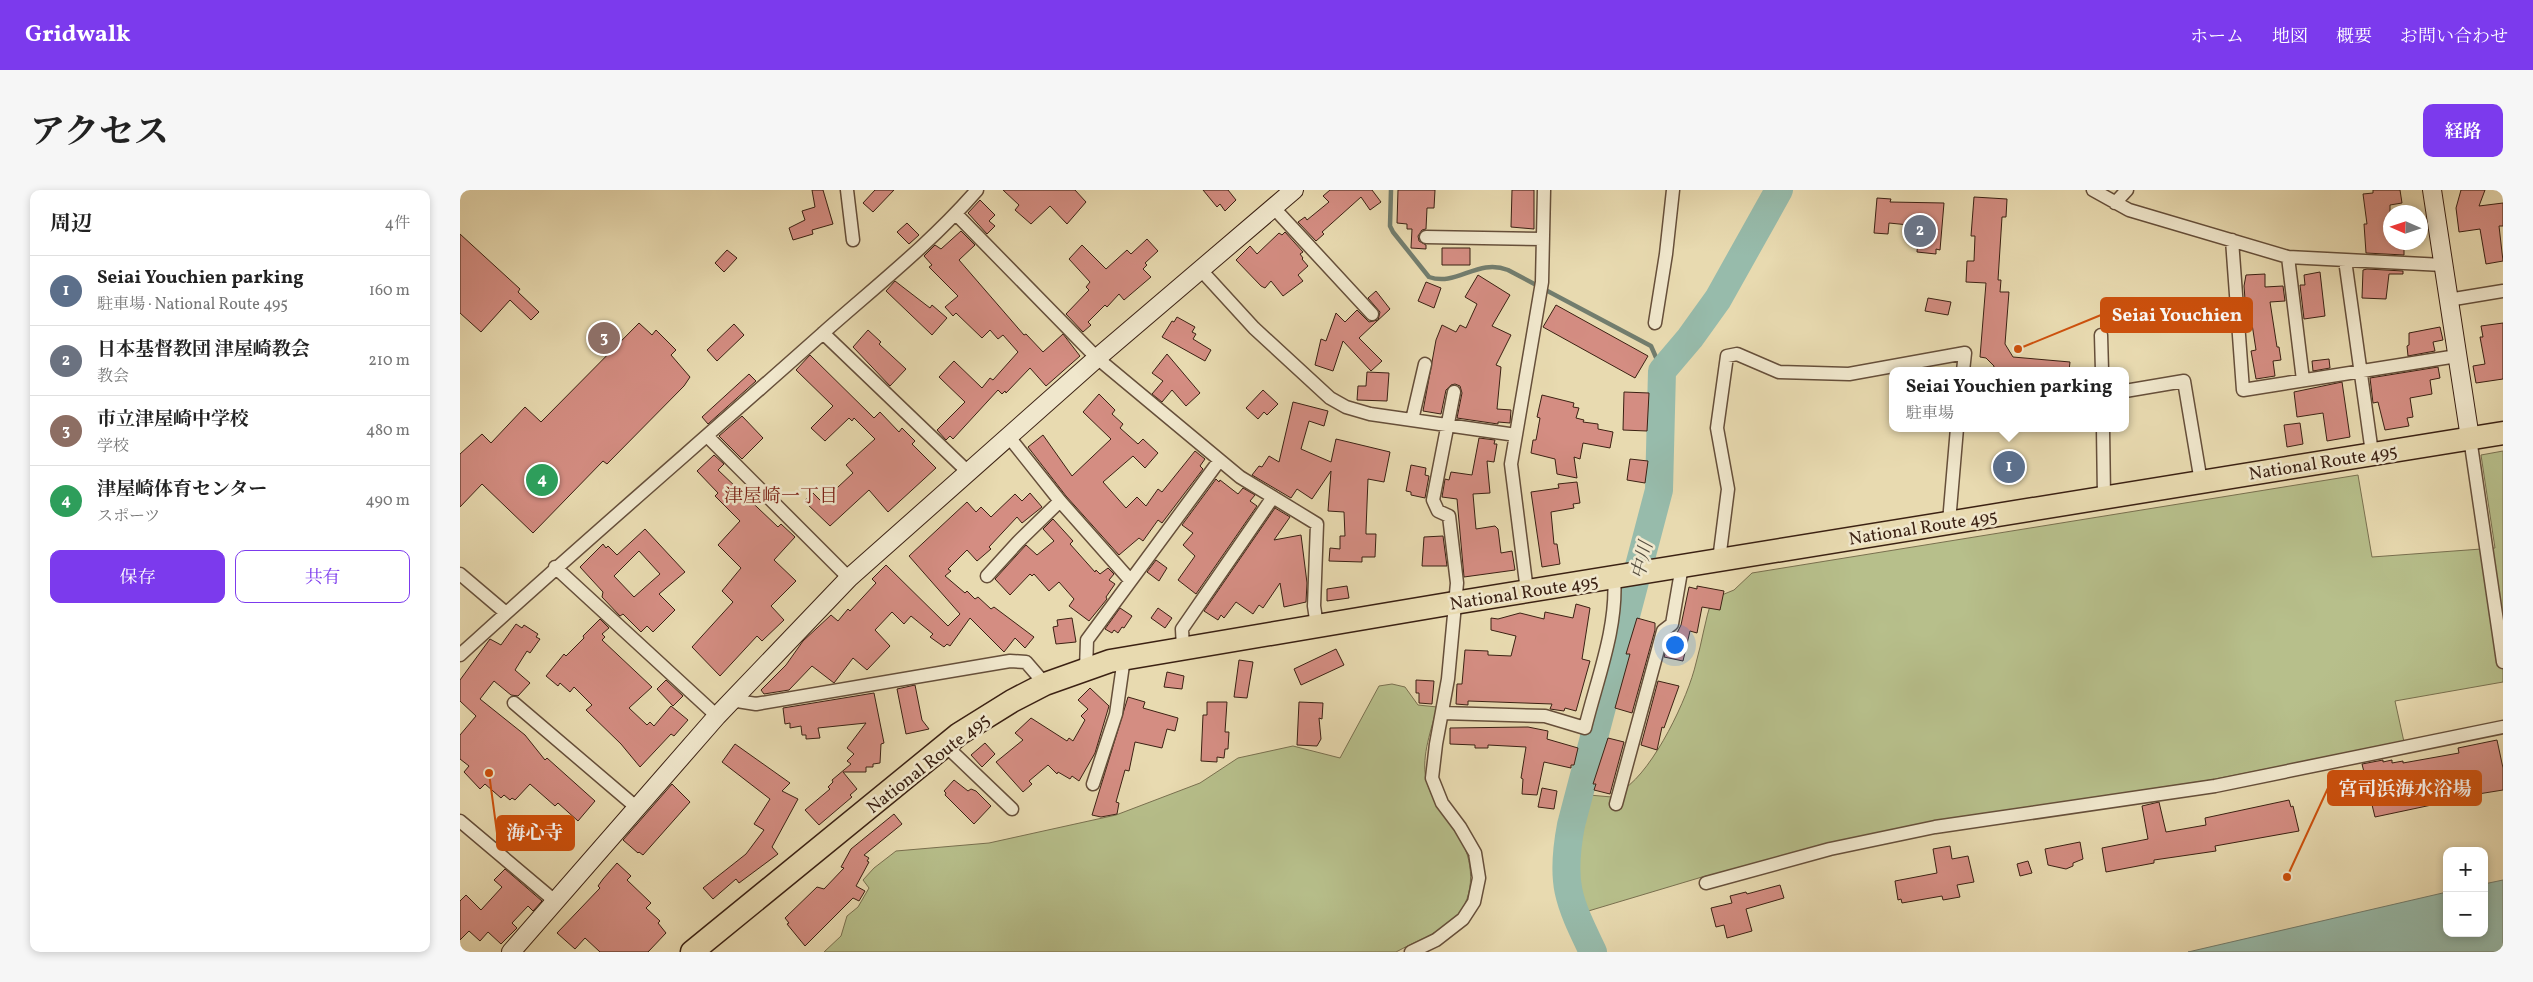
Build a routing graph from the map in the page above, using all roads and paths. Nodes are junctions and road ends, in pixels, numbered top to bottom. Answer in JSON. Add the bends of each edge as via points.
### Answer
{"nodes":[{"id":1,"x":977,"y":190,"type":"edge"},
{"id":2,"x":1294,"y":190,"type":"edge"},
{"id":3,"x":1544,"y":190,"type":"edge"},
{"id":4,"x":1673,"y":190,"type":"edge"},
{"id":5,"x":2093,"y":190,"type":"edge"},
{"id":6,"x":2127,"y":190,"type":"edge"},
{"id":7,"x":2432,"y":190,"type":"edge"},
{"id":8,"x":851,"y":193,"type":"edge"},
{"id":9,"x":2115,"y":202,"type":"junction"},
{"id":10,"x":1274,"y":208,"type":"junction"},
{"id":11,"x":956,"y":214,"type":"junction"},
{"id":12,"x":1426,"y":237,"type":"dead end"},
{"id":13,"x":1543,"y":239,"type":"junction"},
{"id":14,"x":853,"y":240,"type":"dead end"},
{"id":15,"x":2232,"y":240,"type":"junction"},
{"id":16,"x":2288,"y":257,"type":"junction"},
{"id":17,"x":2345,"y":260,"type":"junction"},
{"id":18,"x":2443,"y":265,"type":"junction"},
{"id":19,"x":1200,"y":269,"type":"junction"},
{"id":20,"x":2503,"y":292,"type":"edge"},
{"id":21,"x":2448,"y":300,"type":"junction"},
{"id":22,"x":1372,"y":314,"type":"dead end"},
{"id":23,"x":1655,"y":323,"type":"dead end"},
{"id":24,"x":823,"y":333,"type":"junction"},
{"id":25,"x":2101,"y":336,"type":"dead end"},
{"id":26,"x":2457,"y":356,"type":"junction"},
{"id":27,"x":1096,"y":358,"type":"junction"},
{"id":28,"x":1426,"y":364,"type":"dead end"},
{"id":29,"x":1889,"y":367,"type":"edge"},
{"id":30,"x":1890,"y":367,"type":"edge"},
{"id":31,"x":1963,"y":367,"type":"edge"},
{"id":32,"x":2102,"y":367,"type":"edge"},
{"id":33,"x":2359,"y":370,"type":"junction"},
{"id":34,"x":2304,"y":380,"type":"junction"},
{"id":35,"x":2129,"y":390,"type":"edge"},
{"id":36,"x":1454,"y":392,"type":"dead end"},
{"id":37,"x":1412,"y":420,"type":"junction"},
{"id":38,"x":1446,"y":426,"type":"junction"},
{"id":39,"x":1957,"y":432,"type":"edge"},
{"id":40,"x":2103,"y":432,"type":"edge"},
{"id":41,"x":2503,"y":433,"type":"edge"},
{"id":42,"x":1516,"y":435,"type":"junction"},
{"id":43,"x":708,"y":437,"type":"junction"},
{"id":44,"x":1009,"y":437,"type":"junction"},
{"id":45,"x":2470,"y":438,"type":"junction"},
{"id":46,"x":2372,"y":453,"type":"junction"},
{"id":47,"x":1219,"y":461,"type":"junction"},
{"id":48,"x":968,"y":472,"type":"junction"},
{"id":49,"x":2201,"y":482,"type":"junction"},
{"id":50,"x":1274,"y":497,"type":"junction"},
{"id":51,"x":2104,"y":497,"type":"junction"},
{"id":52,"x":1060,"y":501,"type":"junction"},
{"id":53,"x":1949,"y":522,"type":"junction"},
{"id":54,"x":1719,"y":560,"type":"junction"},
{"id":55,"x":1682,"y":566,"type":"junction"},
{"id":56,"x":556,"y":567,"type":"junction"},
{"id":57,"x":460,"y":574,"type":"edge"},
{"id":58,"x":987,"y":576,"type":"dead end"},
{"id":59,"x":1622,"y":576,"type":"junction"},
{"id":60,"x":849,"y":578,"type":"junction"},
{"id":61,"x":1130,"y":580,"type":"junction"},
{"id":62,"x":1527,"y":591,"type":"junction"},
{"id":63,"x":1454,"y":603,"type":"junction"},
{"id":64,"x":506,"y":613,"type":"junction"},
{"id":65,"x":1317,"y":626,"type":"junction"},
{"id":66,"x":1184,"y":648,"type":"junction"},
{"id":67,"x":460,"y":655,"type":"edge"},
{"id":68,"x":1124,"y":658,"type":"junction"},
{"id":69,"x":2503,"y":662,"type":"edge"},
{"id":70,"x":1086,"y":669,"type":"junction"},
{"id":71,"x":1045,"y":684,"type":"junction"},
{"id":72,"x":731,"y":700,"type":"junction"},
{"id":73,"x":514,"y":702,"type":"dead end"},
{"id":74,"x":1442,"y":713,"type":"junction"},
{"id":75,"x":717,"y":716,"type":"junction"},
{"id":76,"x":2503,"y":727,"type":"edge"},
{"id":77,"x":945,"y":745,"type":"junction"},
{"id":78,"x":1093,"y":784,"type":"dead end"},
{"id":79,"x":1616,"y":804,"type":"dead end"},
{"id":80,"x":636,"y":808,"type":"junction"},
{"id":81,"x":1012,"y":809,"type":"dead end"},
{"id":82,"x":460,"y":821,"type":"edge"},
{"id":83,"x":1706,"y":883,"type":"dead end"},
{"id":84,"x":556,"y":902,"type":"junction"},
{"id":85,"x":511,"y":952,"type":"edge"},
{"id":86,"x":692,"y":952,"type":"edge"},
{"id":87,"x":1411,"y":952,"type":"edge"}],
"edges":[{"from":1,"to":11,"type":"street"},
{"from":2,"to":10,"type":"street"},
{"from":3,"to":13,"type":"street"},
{"from":4,"to":23,"type":"street"},
{"from":5,"to":9,"type":"street"},
{"from":6,"to":9,"type":"street"},
{"from":7,"to":18,"type":"street"},
{"from":8,"to":14,"type":"street"},
{"from":9,"to":15,"type":"street","via":[[2130,210]]},
{"from":10,"to":19,"type":"street"},
{"from":10,"to":22,"type":"street"},
{"from":11,"to":24,"type":"street"},
{"from":11,"to":27,"type":"street"},
{"from":12,"to":13,"type":"street"},
{"from":13,"to":42,"type":"street","via":[[1542,286]]},
{"from":15,"to":16,"type":"street"},
{"from":15,"to":34,"type":"street","via":[[2244,390]]},
{"from":16,"to":17,"type":"street"},
{"from":16,"to":34,"type":"street"},
{"from":17,"to":18,"type":"street"},
{"from":17,"to":33,"type":"street"},
{"from":18,"to":21,"type":"street"},
{"from":19,"to":27,"type":"street"},
{"from":19,"to":37,"type":"street","via":[[1254,328],[1330,398],[1370,414]]},
{"from":20,"to":21,"type":"street"},
{"from":21,"to":26,"type":"street"},
{"from":24,"to":43,"type":"street"},
{"from":24,"to":48,"type":"street"},
{"from":25,"to":32,"type":"street"},
{"from":26,"to":33,"type":"street"},
{"from":26,"to":45,"type":"street"},
{"from":27,"to":44,"type":"street"},
{"from":27,"to":47,"type":"street"},
{"from":28,"to":37,"type":"street"},
{"from":29,"to":54,"type":"street","via":[[1849,374],[1779,372],[1737,354],[1727,356],[1717,428],[1728,489]]},
{"from":30,"to":31,"type":"street","via":[[1965,354]]},
{"from":33,"to":34,"type":"street"},
{"from":33,"to":46,"type":"street"},
{"from":35,"to":49,"type":"street","via":[[2184,381]]},
{"from":36,"to":38,"type":"street"},
{"from":37,"to":38,"type":"street"},
{"from":38,"to":42,"type":"street"},
{"from":38,"to":63,"type":"street","via":[[1433,500],[1438,510],[1449,516],[1457,583]]},
{"from":39,"to":53,"type":"street"},
{"from":40,"to":51,"type":"street"},
{"from":41,"to":45,"type":"highway","name":"National Route 495"},
{"from":42,"to":62,"type":"street","via":[[1511,464]]},
{"from":43,"to":56,"type":"street"},
{"from":43,"to":60,"type":"street"},
{"from":44,"to":48,"type":"street"},
{"from":44,"to":52,"type":"street"},
{"from":45,"to":46,"type":"highway","name":"National Route 495"},
{"from":45,"to":69,"type":"street"},
{"from":46,"to":49,"type":"highway","name":"National Route 495"},
{"from":47,"to":50,"type":"street"},
{"from":47,"to":61,"type":"street"},
{"from":48,"to":60,"type":"street"},
{"from":49,"to":51,"type":"highway","name":"National Route 495"},
{"from":50,"to":65,"type":"street","via":[[1317,524],[1314,606]]},
{"from":50,"to":66,"type":"street","via":[[1182,629]]},
{"from":51,"to":53,"type":"highway","name":"National Route 495"},
{"from":52,"to":58,"type":"street"},
{"from":52,"to":61,"type":"street"},
{"from":53,"to":54,"type":"highway","name":"National Route 495"},
{"from":54,"to":55,"type":"highway","name":"National Route 495"},
{"from":55,"to":59,"type":"highway","name":"National Route 495"},
{"from":55,"to":79,"type":"street","via":[[1672,624],[1664,631]]},
{"from":56,"to":64,"type":"street"},
{"from":56,"to":75,"type":"street"},
{"from":57,"to":64,"type":"street"},
{"from":59,"to":62,"type":"highway","name":"National Route 495"},
{"from":59,"to":74,"type":"street","via":[[1585,728],[1545,716]]},
{"from":60,"to":72,"type":"street"},
{"from":61,"to":70,"type":"street","via":[[1087,640]]},
{"from":62,"to":63,"type":"highway","name":"National Route 495"},
{"from":63,"to":65,"type":"highway","name":"National Route 495"},
{"from":63,"to":74,"type":"street"},
{"from":64,"to":67,"type":"street"},
{"from":65,"to":66,"type":"highway","name":"National Route 495"},
{"from":66,"to":68,"type":"highway","name":"National Route 495"},
{"from":68,"to":70,"type":"highway","name":"National Route 495"},
{"from":68,"to":78,"type":"street","via":[[1114,722]]},
{"from":70,"to":71,"type":"highway","name":"National Route 495"},
{"from":71,"to":72,"type":"street","via":[[1026,662],[1010,661],[756,704]]},
{"from":71,"to":77,"type":"highway","name":"National Route 495","via":[[980,720]]},
{"from":72,"to":75,"type":"street"},
{"from":73,"to":80,"type":"street"},
{"from":74,"to":87,"type":"street","via":[[1432,778],[1442,803],[1475,853],[1479,878],[1474,902],[1463,919],[1436,940]]},
{"from":75,"to":80,"type":"street"},
{"from":76,"to":83,"type":"street","via":[[2215,786],[1936,827],[1830,849]]},
{"from":77,"to":81,"type":"street"},
{"from":77,"to":86,"type":"highway","name":"National Route 495"},
{"from":80,"to":84,"type":"street"},
{"from":82,"to":84,"type":"street"},
{"from":84,"to":85,"type":"street"}]}
